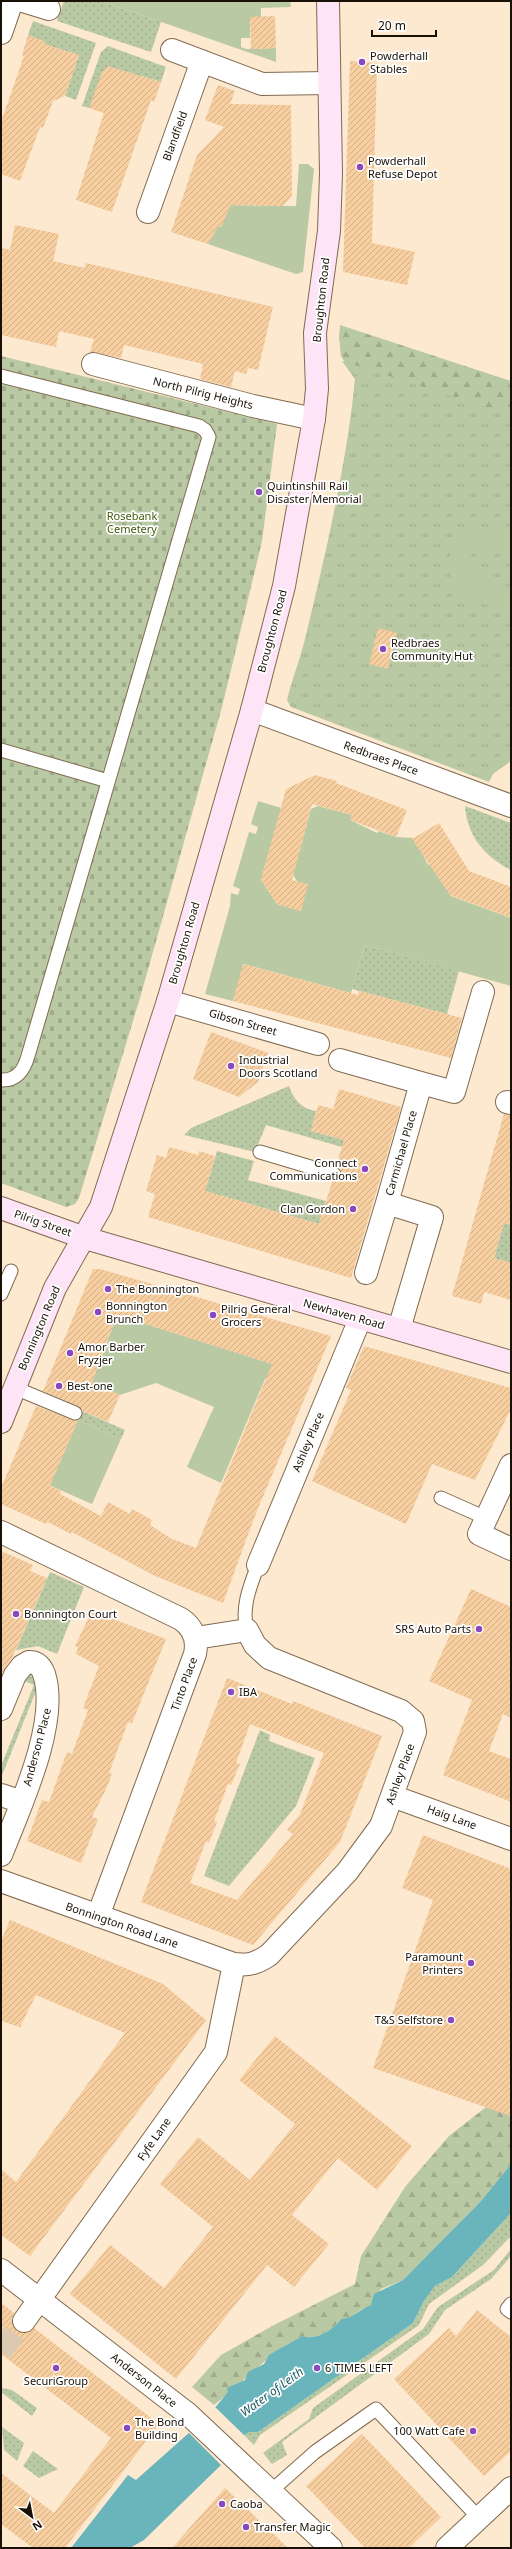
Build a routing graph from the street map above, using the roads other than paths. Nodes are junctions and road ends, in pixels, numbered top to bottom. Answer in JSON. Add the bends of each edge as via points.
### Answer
{"nodes":[{"id":1,"x":12,"y":1,"type":"edge"},
{"id":2,"x":23,"y":1,"type":"edge"},
{"id":3,"x":328,"y":1,"type":"edge"},
{"id":4,"x":49,"y":9,"type":"dead end"},
{"id":5,"x":1,"y":33,"type":"edge"},
{"id":6,"x":172,"y":50,"type":"dead end"},
{"id":7,"x":202,"y":61,"type":"junction"},
{"id":8,"x":329,"y":83,"type":"junction"},
{"id":9,"x":148,"y":212,"type":"dead end"},
{"id":10,"x":93,"y":364,"type":"dead end"},
{"id":11,"x":1,"y":376,"type":"edge"},
{"id":12,"x":314,"y":419,"type":"junction"},
{"id":13,"x":252,"y":710,"type":"junction"},
{"id":14,"x":1,"y":750,"type":"edge"},
{"id":15,"x":108,"y":781,"type":"junction"},
{"id":16,"x":511,"y":806,"type":"edge"},
{"id":17,"x":483,"y":992,"type":"dead end"},
{"id":18,"x":168,"y":1001,"type":"junction"},
{"id":19,"x":318,"y":1044,"type":"dead end"},
{"id":20,"x":340,"y":1060,"type":"dead end"},
{"id":21,"x":1,"y":1080,"type":"edge"},
{"id":22,"x":421,"y":1083,"type":"junction"},
{"id":23,"x":260,"y":1152,"type":"dead end"},
{"id":24,"x":334,"y":1174,"type":"dead end"},
{"id":25,"x":385,"y":1193,"type":"junction"},
{"id":26,"x":1,"y":1208,"type":"edge"},
{"id":27,"x":85,"y":1238,"type":"junction"},
{"id":28,"x":11,"y":1271,"type":"dead end"},
{"id":29,"x":366,"y":1273,"type":"dead end"},
{"id":30,"x":1,"y":1294,"type":"edge"},
{"id":31,"x":360,"y":1319,"type":"junction"},
{"id":32,"x":399,"y":1329,"type":"junction"},
{"id":33,"x":511,"y":1362,"type":"edge"},
{"id":34,"x":15,"y":1388,"type":"junction"},
{"id":35,"x":75,"y":1413,"type":"dead end"},
{"id":36,"x":1,"y":1422,"type":"edge"},
{"id":37,"x":511,"y":1465,"type":"edge"},
{"id":38,"x":442,"y":1498,"type":"dead end"},
{"id":39,"x":486,"y":1518,"type":"junction"},
{"id":40,"x":1,"y":1532,"type":"edge"},
{"id":41,"x":511,"y":1550,"type":"edge"},
{"id":42,"x":258,"y":1565,"type":"joint"},
{"id":43,"x":247,"y":1630,"type":"junction"},
{"id":44,"x":196,"y":1638,"type":"junction"},
{"id":45,"x":1,"y":1709,"type":"edge"},
{"id":46,"x":1,"y":1795,"type":"edge"},
{"id":47,"x":392,"y":1796,"type":"junction"},
{"id":48,"x":22,"y":1802,"type":"junction"},
{"id":49,"x":511,"y":1839,"type":"edge"},
{"id":50,"x":1,"y":1855,"type":"edge"},
{"id":51,"x":1,"y":1882,"type":"edge"},
{"id":52,"x":98,"y":1916,"type":"junction"},
{"id":53,"x":239,"y":1964,"type":"junction"},
{"id":54,"x":1,"y":2270,"type":"edge"},
{"id":55,"x":41,"y":2300,"type":"junction"},
{"id":56,"x":511,"y":2304,"type":"edge"},
{"id":57,"x":511,"y":2312,"type":"edge"},
{"id":58,"x":24,"y":2321,"type":"tunnel mouth"},
{"id":59,"x":511,"y":2488,"type":"edge"},
{"id":60,"x":271,"y":2491,"type":"junction"},
{"id":61,"x":479,"y":2518,"type":"junction"},
{"id":62,"x":331,"y":2548,"type":"edge"},
{"id":63,"x":447,"y":2548,"type":"edge"}],
"edges":[{"from":1,"to":5,"type":"street"},
{"from":2,"to":4,"type":"street"},
{"from":3,"to":8,"type":"main road","name":"Broughton Road"},
{"from":6,"to":7,"type":"street"},
{"from":7,"to":8,"type":"street","via":[[262,84]]},
{"from":7,"to":9,"type":"street","name":"Blandfield"},
{"from":8,"to":12,"type":"main road","name":"Broughton Road","via":[[331,174],[325,260],[317,324],[317,389]]},
{"from":10,"to":12,"type":"street","name":"North Pilrig Heights","via":[[253,406]]},
{"from":11,"to":15,"type":"lane","via":[[199,426],[209,437]]},
{"from":12,"to":13,"type":"main road","name":"Broughton Road","via":[[287,572]]},
{"from":13,"to":16,"type":"street","name":"Redbraes Place"},
{"from":13,"to":18,"type":"main road","name":"Broughton Road"},
{"from":14,"to":15,"type":"lane"},
{"from":15,"to":21,"type":"lane","via":[[24,1069],[12,1079]]},
{"from":17,"to":22,"type":"street","via":[[454,1092]]},
{"from":18,"to":19,"type":"street","name":"Gibson Street"},
{"from":18,"to":27,"type":"main road","name":"Broughton Road","via":[[102,1207]]},
{"from":20,"to":22,"type":"street"},
{"from":22,"to":25,"type":"street","name":"Carmichael Place"},
{"from":23,"to":24,"type":"lane"},
{"from":25,"to":29,"type":"street"},
{"from":25,"to":32,"type":"street","name":"Carmichael Place","via":[[432,1217]]},
{"from":26,"to":27,"type":"main road","name":"Pilrig Street"},
{"from":27,"to":31,"type":"main road","name":"Newhaven Road"},
{"from":27,"to":34,"type":"main road","name":"Bonnington Road","via":[[55,1288]]},
{"from":28,"to":30,"type":"lane"},
{"from":31,"to":32,"type":"main road","name":"Newhaven Road"},
{"from":31,"to":42,"type":"street","name":"Ashley Place"},
{"from":32,"to":33,"type":"main road","name":"Newhaven Road"},
{"from":34,"to":35,"type":"lane"},
{"from":34,"to":36,"type":"main road","name":"Bonnington Road"},
{"from":37,"to":39,"type":"street"},
{"from":38,"to":39,"type":"lane"},
{"from":39,"to":41,"type":"street","via":[[479,1534]]},
{"from":40,"to":44,"type":"street","via":[[181,1619]]},
{"from":42,"to":43,"type":"lane","via":[[247,1600]]},
{"from":43,"to":44,"type":"street"},
{"from":43,"to":47,"type":"street","name":"Ashley Place","via":[[255,1645],[269,1658],[401,1711],[413,1721],[415,1732],[411,1749]]},
{"from":44,"to":52,"type":"street","name":"Tinto Place","via":[[195,1654]]},
{"from":45,"to":48,"type":"street","name":"Anderson Place","via":[[20,1669],[30,1662],[39,1665],[46,1680],[49,1705],[39,1750]]},
{"from":46,"to":48,"type":"street","name":"Anderson Place"},
{"from":47,"to":49,"type":"street","name":"Haig Lane"},
{"from":47,"to":53,"type":"street","name":"Ashley Place","via":[[381,1826],[347,1872],[269,1955],[256,1964]]},
{"from":48,"to":50,"type":"street","name":"Anderson Place"},
{"from":51,"to":52,"type":"street","name":"Bonnington Road Lane"},
{"from":52,"to":53,"type":"street","name":"Bonnington Road Lane"},
{"from":53,"to":55,"type":"street","name":"Fyfe Lane","via":[[216,2052]]},
{"from":54,"to":55,"type":"street","name":"Anderson Place"},
{"from":55,"to":58,"type":"street","name":"Fyfe Lane"},
{"from":55,"to":60,"type":"street","name":"Anderson Place","via":[[188,2414]]},
{"from":56,"to":57,"type":"lane","via":[[507,2309]]},
{"from":59,"to":61,"type":"street"},
{"from":60,"to":61,"type":"lane","via":[[315,2452],[376,2409]]},
{"from":60,"to":62,"type":"street","name":"Anderson Place"},
{"from":61,"to":63,"type":"street"}]}
